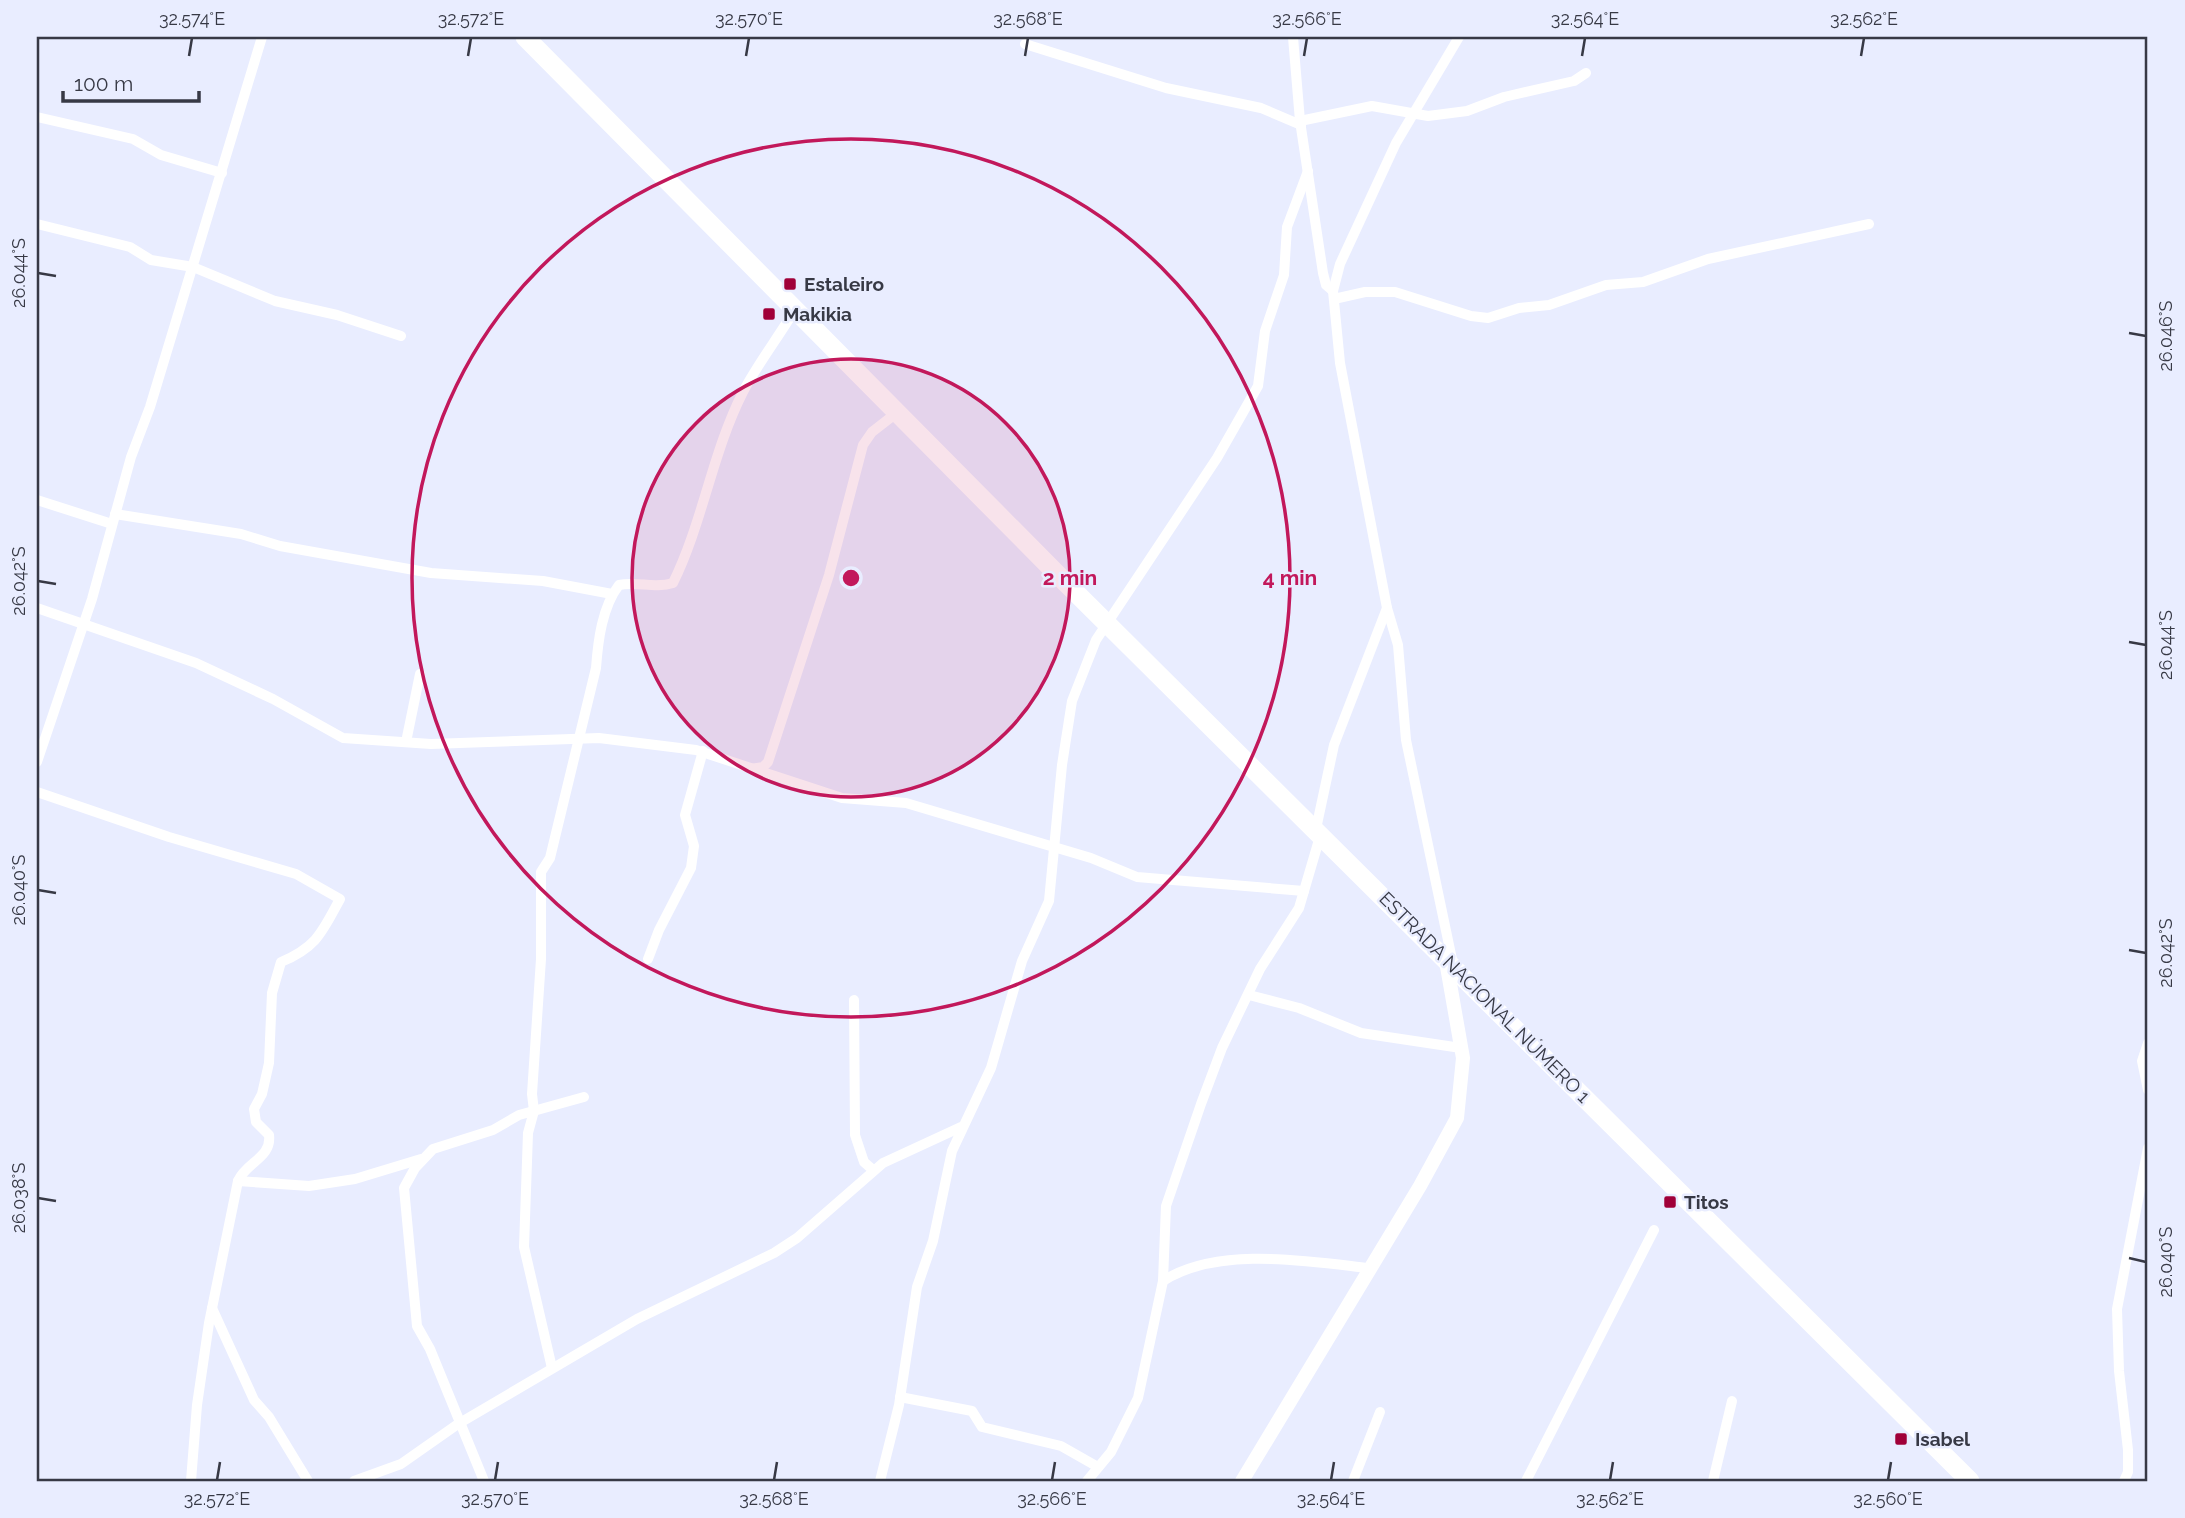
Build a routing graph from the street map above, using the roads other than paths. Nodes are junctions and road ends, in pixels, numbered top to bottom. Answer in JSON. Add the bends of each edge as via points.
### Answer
{"nodes":[{"id":1,"x":262,"y":37,"type":"edge"},
{"id":2,"x":525,"y":37,"type":"edge"},
{"id":3,"x":1293,"y":37,"type":"edge"},
{"id":4,"x":1459,"y":37,"type":"edge"},
{"id":5,"x":1025,"y":44,"type":"dead end"},
{"id":6,"x":1586,"y":73,"type":"dead end"},
{"id":7,"x":1414,"y":113,"type":"junction"},
{"id":8,"x":37,"y":117,"type":"edge"},
{"id":9,"x":1300,"y":123,"type":"junction"},
{"id":10,"x":1308,"y":171,"type":"junction"},
{"id":11,"x":222,"y":173,"type":"junction"},
{"id":12,"x":37,"y":224,"type":"edge"},
{"id":13,"x":1869,"y":224,"type":"dead end"},
{"id":14,"x":193,"y":267,"type":"junction"},
{"id":15,"x":1333,"y":295,"type":"junction"},
{"id":16,"x":789,"y":320,"type":"dead end"},
{"id":17,"x":401,"y":336,"type":"dead end"},
{"id":18,"x":890,"y":418,"type":"dead end"},
{"id":19,"x":37,"y":500,"type":"edge"},
{"id":20,"x":114,"y":519,"type":"junction"},
{"id":21,"x":612,"y":594,"type":"junction"},
{"id":22,"x":37,"y":608,"type":"edge"},
{"id":23,"x":1387,"y":608,"type":"junction"},
{"id":24,"x":1108,"y":622,"type":"junction"},
{"id":25,"x":84,"y":625,"type":"junction"},
{"id":26,"x":1374,"y":644,"type":"junction"},
{"id":27,"x":1398,"y":645,"type":"junction"},
{"id":28,"x":420,"y":674,"type":"dead end"},
{"id":29,"x":579,"y":738,"type":"junction"},
{"id":30,"x":406,"y":742,"type":"junction"},
{"id":31,"x":703,"y":751,"type":"junction"},
{"id":32,"x":37,"y":761,"type":"edge"},
{"id":33,"x":751,"y":769,"type":"junction"},
{"id":34,"x":37,"y":792,"type":"edge"},
{"id":35,"x":1318,"y":831,"type":"junction"},
{"id":36,"x":1055,"y":849,"type":"junction"},
{"id":37,"x":1304,"y":891,"type":"junction"},
{"id":38,"x":648,"y":959,"type":"dead end"},
{"id":39,"x":1450,"y":964,"type":"junction"},
{"id":40,"x":1249,"y":995,"type":"junction"},
{"id":41,"x":854,"y":999,"type":"dead end"},
{"id":42,"x":2148,"y":1043,"type":"edge"},
{"id":43,"x":1461,"y":1048,"type":"junction"},
{"id":44,"x":2148,"y":1090,"type":"edge"},
{"id":45,"x":584,"y":1097,"type":"dead end"},
{"id":46,"x":534,"y":1111,"type":"junction"},
{"id":47,"x":961,"y":1127,"type":"junction"},
{"id":48,"x":2148,"y":1149,"type":"edge"},
{"id":49,"x":423,"y":1158,"type":"junction"},
{"id":50,"x":873,"y":1170,"type":"junction"},
{"id":51,"x":238,"y":1181,"type":"junction"},
{"id":52,"x":1654,"y":1230,"type":"dead end"},
{"id":53,"x":1368,"y":1269,"type":"junction"},
{"id":54,"x":1163,"y":1281,"type":"junction"},
{"id":55,"x":212,"y":1308,"type":"junction"},
{"id":56,"x":552,"y":1368,"type":"junction"},
{"id":57,"x":900,"y":1397,"type":"junction"},
{"id":58,"x":1732,"y":1401,"type":"dead end"},
{"id":59,"x":1380,"y":1412,"type":"dead end"},
{"id":60,"x":458,"y":1424,"type":"junction"},
{"id":61,"x":1098,"y":1467,"type":"junction"},
{"id":62,"x":191,"y":1481,"type":"edge"},
{"id":63,"x":308,"y":1481,"type":"edge"},
{"id":64,"x":354,"y":1481,"type":"edge"},
{"id":65,"x":484,"y":1481,"type":"edge"},
{"id":66,"x":880,"y":1481,"type":"edge"},
{"id":67,"x":1087,"y":1481,"type":"edge"},
{"id":68,"x":1242,"y":1481,"type":"edge"},
{"id":69,"x":1353,"y":1481,"type":"edge"},
{"id":70,"x":1526,"y":1481,"type":"edge"},
{"id":71,"x":1713,"y":1481,"type":"edge"},
{"id":72,"x":1970,"y":1481,"type":"edge"},
{"id":73,"x":2124,"y":1481,"type":"edge"}],
"edges":[{"from":1,"to":11,"type":"street"},
{"from":2,"to":24,"type":"highway","name":"ESTRADA NACIONAL NÚMERO 1"},
{"from":3,"to":9,"type":"street"},
{"from":4,"to":7,"type":"street"},
{"from":5,"to":9,"type":"street","via":[[1150,84],[1261,108]]},
{"from":6,"to":7,"type":"street","via":[[1574,81],[1467,111],[1428,116]]},
{"from":7,"to":9,"type":"street","via":[[1364,107]]},
{"from":7,"to":15,"type":"street","via":[[1364,208],[1340,264]]},
{"from":8,"to":11,"type":"street","via":[[133,139],[162,155]]},
{"from":9,"to":10,"type":"street"},
{"from":10,"to":15,"type":"street","via":[[1323,273]]},
{"from":10,"to":24,"type":"street","via":[[1287,227],[1284,275],[1265,331],[1258,386]]},
{"from":11,"to":14,"type":"street"},
{"from":12,"to":14,"type":"street","via":[[130,247],[151,260]]},
{"from":13,"to":15,"type":"street","via":[[1708,259],[1643,282],[1606,285],[1549,305],[1488,318],[1395,292]]},
{"from":14,"to":17,"type":"street","via":[[275,301]]},
{"from":14,"to":20,"type":"street"},
{"from":15,"to":23,"type":"street","via":[[1340,363]]},
{"from":16,"to":21,"type":"street","via":[[743,392],[673,583],[619,584]]},
{"from":18,"to":33,"type":"street","via":[[863,445],[829,575],[784,717],[768,762]]},
{"from":19,"to":20,"type":"street"},
{"from":20,"to":21,"type":"street","via":[[240,534],[280,546],[431,573],[543,582]]},
{"from":20,"to":25,"type":"street"},
{"from":21,"to":29,"type":"street"},
{"from":22,"to":25,"type":"street"},
{"from":23,"to":26,"type":"street"},
{"from":23,"to":27,"type":"street"},
{"from":24,"to":35,"type":"highway","name":"ESTRADA NACIONAL NÚMERO 1"},
{"from":24,"to":36,"type":"street","via":[[1086,660],[1068,716]]},
{"from":25,"to":30,"type":"street","via":[[196,663],[343,737]]},
{"from":25,"to":32,"type":"street"},
{"from":26,"to":27,"type":"street"},
{"from":26,"to":35,"type":"street","via":[[1334,745]]},
{"from":27,"to":39,"type":"street","via":[[1406,740]]},
{"from":28,"to":30,"type":"street"},
{"from":29,"to":30,"type":"street"},
{"from":29,"to":31,"type":"street"},
{"from":29,"to":46,"type":"street","via":[[550,858],[541,872]]},
{"from":31,"to":33,"type":"street"},
{"from":31,"to":38,"type":"street","via":[[685,815],[694,846],[691,868]]},
{"from":33,"to":36,"type":"street","via":[[842,798],[906,803]]},
{"from":34,"to":51,"type":"street","via":[[296,874],[340,900],[317,941],[281,962],[272,993],[269,1063],[254,1109],[269,1144]]},
{"from":35,"to":37,"type":"street"},
{"from":35,"to":39,"type":"highway","name":"ESTRADA NACIONAL NÚMERO 1"},
{"from":36,"to":37,"type":"street","via":[[1137,877]]},
{"from":36,"to":47,"type":"street","via":[[1049,901],[1022,961],[991,1068]]},
{"from":37,"to":40,"type":"street","via":[[1294,920],[1260,969]]},
{"from":39,"to":43,"type":"street"},
{"from":39,"to":72,"type":"highway","name":"ESTRADA NACIONAL NÚMERO 1"},
{"from":40,"to":43,"type":"street","via":[[1299,1008],[1361,1033]]},
{"from":40,"to":54,"type":"street","via":[[1223,1048],[1166,1206]]},
{"from":41,"to":50,"type":"street","via":[[855,1135],[864,1162]]},
{"from":42,"to":44,"type":"street","via":[[2142,1061]]},
{"from":43,"to":53,"type":"street","via":[[1459,1103],[1452,1131]]},
{"from":45,"to":46,"type":"street"},
{"from":46,"to":49,"type":"street","via":[[433,1149]]},
{"from":46,"to":56,"type":"street","via":[[528,1133],[524,1247]]},
{"from":47,"to":50,"type":"street"},
{"from":47,"to":57,"type":"street","via":[[917,1287]]},
{"from":48,"to":73,"type":"street","via":[[2117,1309],[2128,1450]]},
{"from":49,"to":51,"type":"street","via":[[355,1179],[309,1186]]},
{"from":49,"to":60,"type":"street","via":[[403,1195],[415,1316]]},
{"from":50,"to":56,"type":"street","via":[[774,1253],[637,1319]]},
{"from":51,"to":55,"type":"street"},
{"from":52,"to":70,"type":"street"},
{"from":53,"to":54,"type":"street","via":[[1233,1261],[1189,1267]]},
{"from":53,"to":68,"type":"street"},
{"from":54,"to":61,"type":"street","via":[[1138,1398],[1111,1452]]},
{"from":55,"to":62,"type":"street"},
{"from":55,"to":63,"type":"street","via":[[254,1401]]},
{"from":56,"to":60,"type":"street"},
{"from":57,"to":61,"type":"street","via":[[972,1411],[982,1427],[1061,1446]]},
{"from":57,"to":66,"type":"street"},
{"from":58,"to":71,"type":"street"},
{"from":59,"to":69,"type":"street"},
{"from":60,"to":64,"type":"street","via":[[401,1464]]},
{"from":60,"to":65,"type":"street"},
{"from":61,"to":67,"type":"street"}]}
